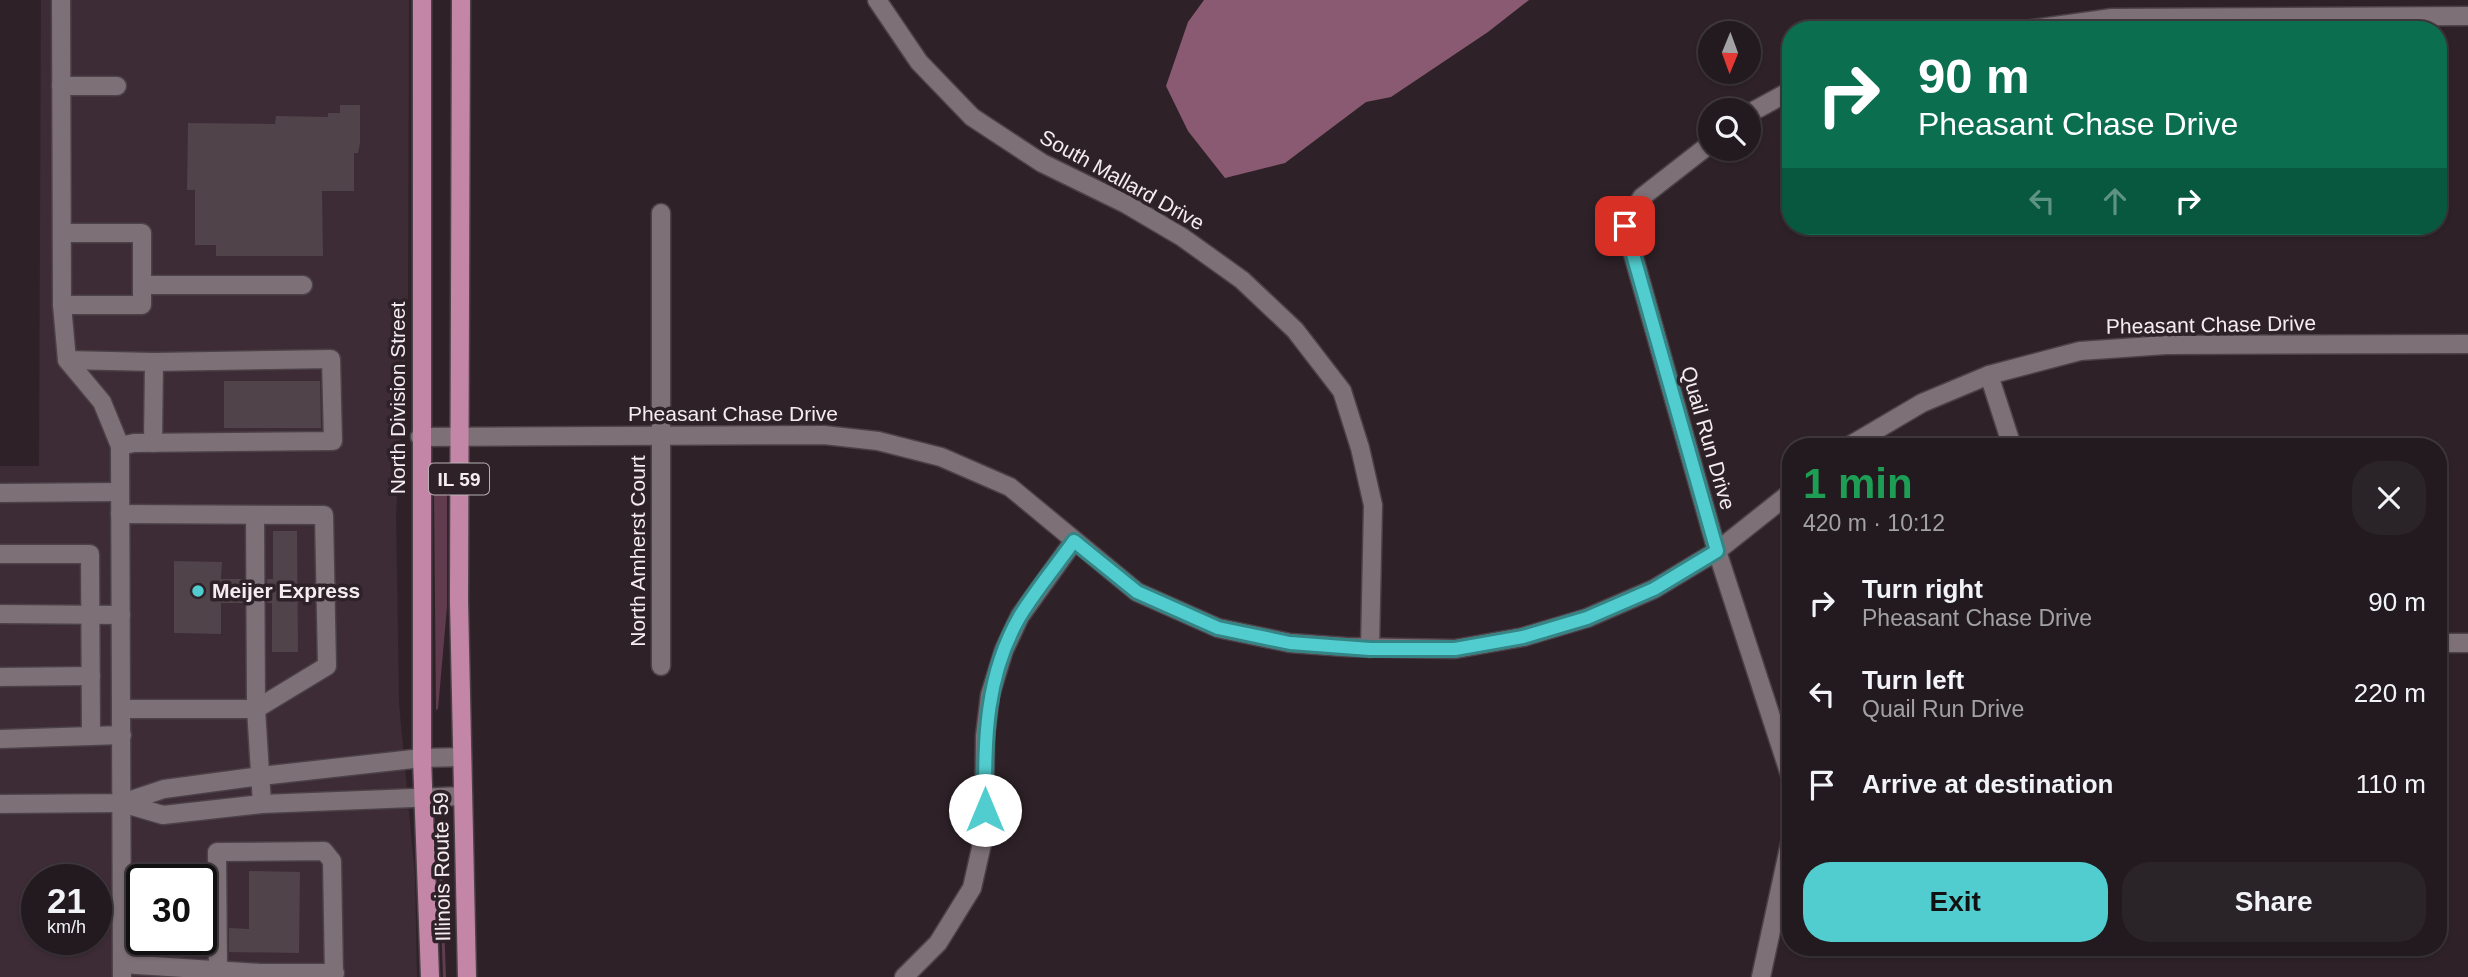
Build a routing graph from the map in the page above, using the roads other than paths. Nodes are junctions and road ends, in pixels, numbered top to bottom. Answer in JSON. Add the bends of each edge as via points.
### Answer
{"nodes":[{"id":1,"x":61,"y":0,"type":"edge"},
{"id":2,"x":422,"y":0,"type":"edge"},
{"id":3,"x":461,"y":0,"type":"edge"},
{"id":4,"x":877,"y":0,"type":"edge"},
{"id":5,"x":2468,"y":16,"type":"edge"},
{"id":6,"x":2090,"y":21,"type":"edge"},
{"id":7,"x":61,"y":86,"type":"junction"},
{"id":8,"x":117,"y":86,"type":"dead end"},
{"id":9,"x":1782,"y":95,"type":"edge"},
{"id":10,"x":1761,"y":107,"type":"edge"},
{"id":11,"x":1698,"y":153,"type":"edge"},
{"id":12,"x":661,"y":213,"type":"dead end"},
{"id":13,"x":62,"y":233,"type":"junction"},
{"id":14,"x":142,"y":285,"type":"junction"},
{"id":15,"x":303,"y":285,"type":"dead end"},
{"id":16,"x":62,"y":305,"type":"junction"},
{"id":17,"x":2468,"y":344,"type":"edge"},
{"id":18,"x":67,"y":360,"type":"junction"},
{"id":19,"x":155,"y":362,"type":"junction"},
{"id":20,"x":1989,"y":375,"type":"junction"},
{"id":21,"x":420,"y":436,"type":"junction"},
{"id":22,"x":459,"y":436,"type":"junction"},
{"id":23,"x":660,"y":436,"type":"junction"},
{"id":24,"x":1863,"y":438,"type":"edge"},
{"id":25,"x":2009,"y":438,"type":"edge"},
{"id":26,"x":153,"y":443,"type":"junction"},
{"id":27,"x":120,"y":446,"type":"junction"},
{"id":28,"x":120,"y":492,"type":"junction"},
{"id":29,"x":0,"y":493,"type":"edge"},
{"id":30,"x":1782,"y":499,"type":"edge"},
{"id":31,"x":120,"y":514,"type":"junction"},
{"id":32,"x":255,"y":515,"type":"junction"},
{"id":33,"x":1074,"y":541,"type":"junction"},
{"id":34,"x":1717,"y":551,"type":"junction"},
{"id":35,"x":0,"y":554,"type":"edge"},
{"id":36,"x":0,"y":614,"type":"edge"},
{"id":37,"x":90,"y":615,"type":"junction"},
{"id":38,"x":121,"y":615,"type":"junction"},
{"id":39,"x":2447,"y":643,"type":"edge"},
{"id":40,"x":2468,"y":643,"type":"edge"},
{"id":41,"x":1370,"y":649,"type":"junction"},
{"id":42,"x":662,"y":666,"type":"dead end"},
{"id":43,"x":91,"y":676,"type":"junction"},
{"id":44,"x":0,"y":677,"type":"edge"},
{"id":45,"x":121,"y":709,"type":"junction"},
{"id":46,"x":256,"y":709,"type":"junction"},
{"id":47,"x":122,"y":735,"type":"junction"},
{"id":48,"x":91,"y":736,"type":"junction"},
{"id":49,"x":0,"y":739,"type":"edge"},
{"id":50,"x":1782,"y":750,"type":"edge"},
{"id":51,"x":462,"y":757,"type":"junction"},
{"id":52,"x":422,"y":758,"type":"junction"},
{"id":53,"x":261,"y":776,"type":"junction"},
{"id":54,"x":463,"y":796,"type":"junction"},
{"id":55,"x":424,"y":797,"type":"junction"},
{"id":56,"x":122,"y":803,"type":"junction"},
{"id":57,"x":0,"y":804,"type":"edge"},
{"id":58,"x":262,"y":804,"type":"junction"},
{"id":59,"x":1782,"y":880,"type":"edge"},
{"id":60,"x":122,"y":970,"type":"edge"},
{"id":61,"x":218,"y":970,"type":"junction"},
{"id":62,"x":335,"y":975,"type":"edge"},
{"id":63,"x":430,"y":977,"type":"edge"},
{"id":64,"x":467,"y":977,"type":"edge"},
{"id":65,"x":904,"y":977,"type":"edge"},
{"id":66,"x":1761,"y":977,"type":"edge"}],
"edges":[{"from":1,"to":7,"type":"street"},
{"from":2,"to":21,"type":"main road","name":"North Division Street","number":"IL 59"},
{"from":3,"to":22,"type":"main road","number":"IL 59"},
{"from":4,"to":41,"type":"street","name":"South Mallard Drive","via":[[919,62],[972,117],[1042,163],[1182,237],[1242,280],[1295,330],[1342,391],[1373,505]]},
{"from":5,"to":6,"type":"street"},
{"from":7,"to":8,"type":"street"},
{"from":7,"to":13,"type":"street"},
{"from":9,"to":10,"type":"street"},
{"from":11,"to":34,"type":"street","name":"Quail Run Drive","via":[[1642,197],[1625,226]]},
{"from":12,"to":23,"type":"street","name":"North Amherst Court"},
{"from":13,"to":14,"type":"street","via":[[142,233]]},
{"from":13,"to":16,"type":"street"},
{"from":14,"to":15,"type":"street"},
{"from":14,"to":16,"type":"street","via":[[142,305]]},
{"from":16,"to":18,"type":"street"},
{"from":17,"to":20,"type":"street","name":"Pheasant Chase Drive","via":[[2166,345],[2080,351]]},
{"from":18,"to":19,"type":"street"},
{"from":18,"to":27,"type":"street","via":[[102,402]]},
{"from":19,"to":26,"type":"street"},
{"from":19,"to":26,"type":"street","via":[[331,359],[334,441]]},
{"from":20,"to":24,"type":"street","name":"Pheasant Chase Drive","via":[[1922,403]]},
{"from":20,"to":25,"type":"street"},
{"from":21,"to":22,"type":"street","name":"Pheasant Chase Drive"},
{"from":21,"to":52,"type":"main road","name":"North Division Street","number":"IL 59"},
{"from":22,"to":23,"type":"street","name":"Pheasant Chase Drive"},
{"from":22,"to":51,"type":"main road","number":"IL 59"},
{"from":23,"to":33,"type":"street","name":"Pheasant Chase Drive","via":[[824,435],[878,441],[941,457],[1010,488]]},
{"from":23,"to":42,"type":"street","name":"North Amherst Court"},
{"from":26,"to":27,"type":"street"},
{"from":27,"to":28,"type":"street"},
{"from":28,"to":29,"type":"street"},
{"from":28,"to":31,"type":"street"},
{"from":30,"to":34,"type":"street","name":"Pheasant Chase Drive"},
{"from":31,"to":32,"type":"street"},
{"from":31,"to":38,"type":"street"},
{"from":32,"to":46,"type":"street"},
{"from":32,"to":46,"type":"street","via":[[324,515],[327,666]]},
{"from":33,"to":41,"type":"street","name":"Pheasant Chase Drive","via":[[1137,592],[1218,628],[1290,643]]},
{"from":33,"to":65,"type":"street","via":[[1020,616],[990,695],[984,835],[972,888],[938,943]]},
{"from":34,"to":41,"type":"street","name":"Pheasant Chase Drive","via":[[1654,589],[1587,618],[1523,637],[1455,649]]},
{"from":34,"to":50,"type":"street","name":"Quail Run Drive"},
{"from":35,"to":37,"type":"street","via":[[90,554]]},
{"from":36,"to":37,"type":"street"},
{"from":37,"to":38,"type":"street"},
{"from":37,"to":43,"type":"street"},
{"from":38,"to":45,"type":"street"},
{"from":39,"to":40,"type":"street"},
{"from":43,"to":44,"type":"street"},
{"from":43,"to":48,"type":"street"},
{"from":45,"to":46,"type":"street"},
{"from":45,"to":47,"type":"street"},
{"from":46,"to":53,"type":"street"},
{"from":47,"to":48,"type":"street"},
{"from":47,"to":56,"type":"street"},
{"from":48,"to":49,"type":"street"},
{"from":51,"to":52,"type":"street"},
{"from":51,"to":54,"type":"main road","name":"Illinois Route 59","number":"IL 59"},
{"from":52,"to":53,"type":"street"},
{"from":52,"to":55,"type":"main road","name":"North Division Street","number":"IL 59"},
{"from":53,"to":56,"type":"street","via":[[164,789]]},
{"from":53,"to":58,"type":"street"},
{"from":54,"to":55,"type":"street"},
{"from":54,"to":64,"type":"main road","name":"Illinois Route 59","number":"IL 59"},
{"from":55,"to":58,"type":"street"},
{"from":55,"to":63,"type":"main road","name":"Illinois Route 59","number":"IL 59"},
{"from":56,"to":57,"type":"street"},
{"from":56,"to":58,"type":"street","via":[[163,815]]},
{"from":56,"to":60,"type":"street"},
{"from":59,"to":66,"type":"street"},
{"from":60,"to":61,"type":"street"},
{"from":61,"to":62,"type":"street"},
{"from":61,"to":62,"type":"street","via":[[217,852],[324,851],[332,861]]}]}
